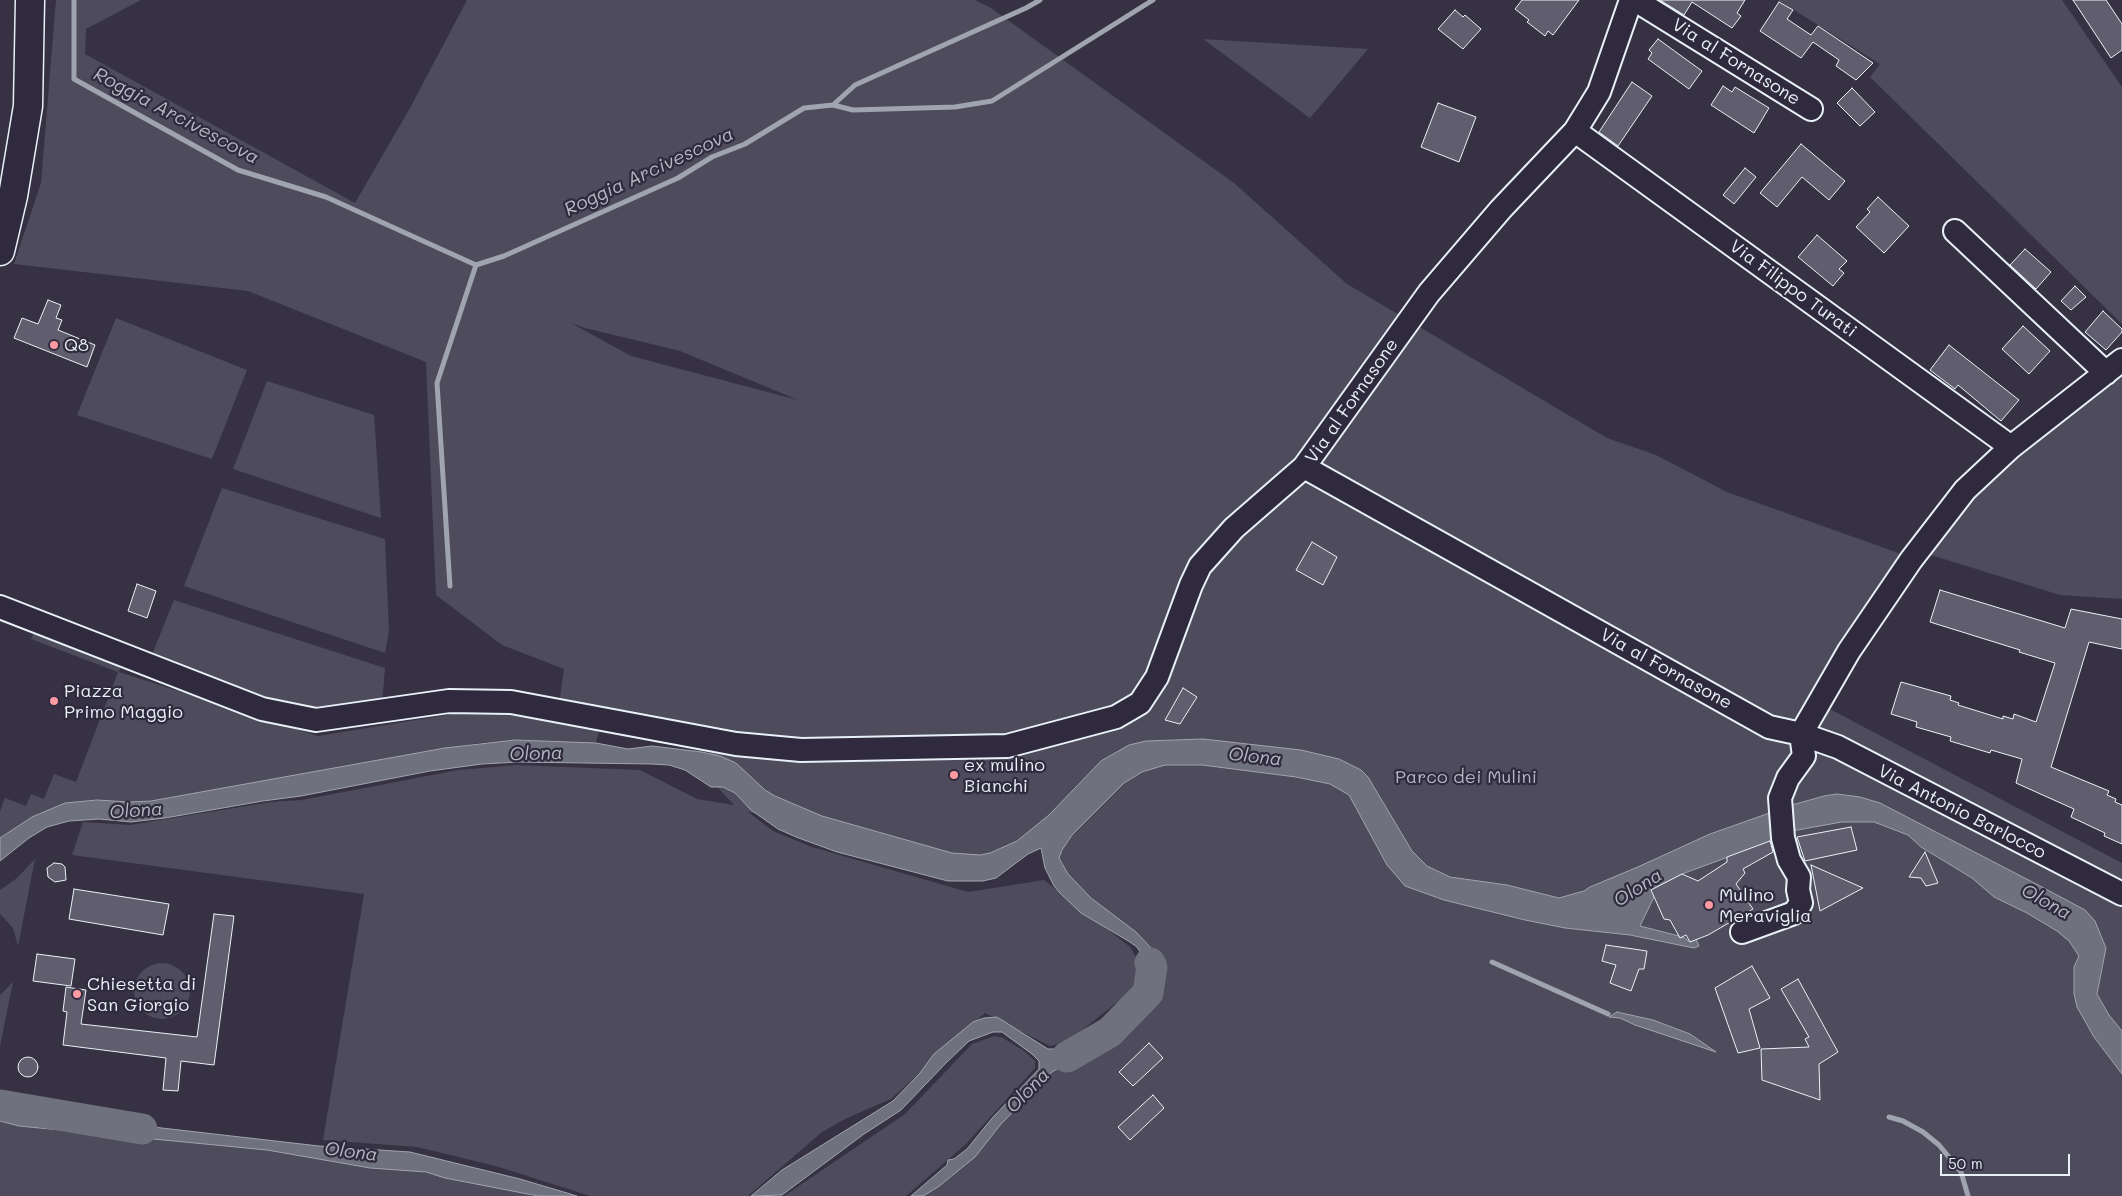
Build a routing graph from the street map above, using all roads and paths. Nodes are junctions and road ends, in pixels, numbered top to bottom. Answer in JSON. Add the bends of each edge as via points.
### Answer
{"nodes":[{"id":1,"x":30,"y":0,"type":"edge"},
{"id":2,"x":1633,"y":0,"type":"edge"},
{"id":3,"x":1811,"y":109,"type":"dead end"},
{"id":4,"x":1575,"y":131,"type":"junction"},
{"id":5,"x":1954,"y":231,"type":"dead end"},
{"id":6,"x":0,"y":251,"type":"edge"},
{"id":7,"x":2114,"y":367,"type":"edge"},
{"id":8,"x":2010,"y":447,"type":"junction"},
{"id":9,"x":1304,"y":467,"type":"junction"},
{"id":10,"x":0,"y":607,"type":"edge"},
{"id":11,"x":1801,"y":734,"type":"junction"},
{"id":12,"x":2122,"y":894,"type":"edge"},
{"id":13,"x":1742,"y":932,"type":"dead end"}],
"edges":[{"from":1,"to":6,"type":"main road","via":[[28,106],[14,196]]},
{"from":2,"to":3,"type":"street","name":"Via al Fornasone"},
{"from":2,"to":4,"type":"street","name":"Via al Fornasone","via":[[1598,92]]},
{"from":4,"to":8,"type":"street","name":"Via Filippo Turati"},
{"from":4,"to":9,"type":"street","name":"Via al Fornasone","via":[[1501,209],[1429,293]]},
{"from":5,"to":7,"type":"street"},
{"from":7,"to":8,"type":"street"},
{"from":8,"to":11,"type":"street","via":[[1966,490],[1911,560],[1848,651]]},
{"from":9,"to":10,"type":"street","via":[[1234,528],[1200,566],[1157,677],[1140,703],[1116,717],[1007,746],[801,750],[736,744],[511,702],[449,701],[316,720],[262,709]]},
{"from":9,"to":11,"type":"street","name":"Via al Fornasone","via":[[1769,727]]},
{"from":11,"to":12,"type":"street","name":"Via Antonio Barlocco","via":[[1838,747]]},
{"from":11,"to":13,"type":"street","via":[[1804,756],[1788,778],[1780,798],[1783,838],[1789,860],[1799,877],[1801,903],[1794,913]]}]}
